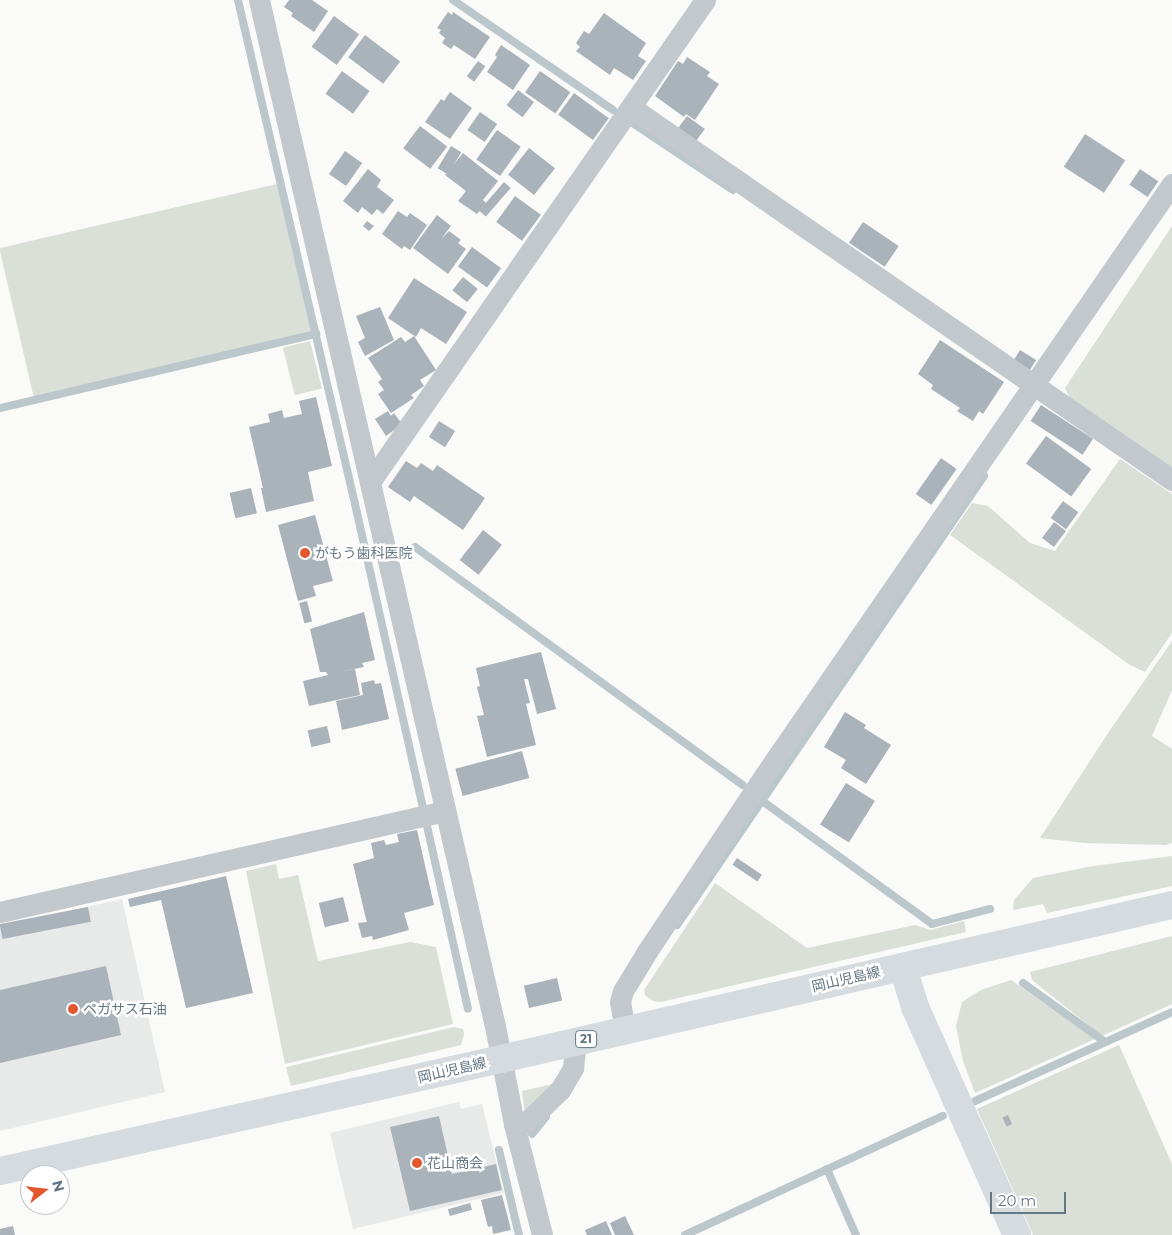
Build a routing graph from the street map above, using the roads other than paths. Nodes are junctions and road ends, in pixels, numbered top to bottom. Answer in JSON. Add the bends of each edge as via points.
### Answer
{"nodes":[{"id":1,"x":259,"y":0,"type":"edge"},
{"id":2,"x":705,"y":0,"type":"edge"},
{"id":3,"x":632,"y":108,"type":"junction"},
{"id":4,"x":1172,"y":184,"type":"edge"},
{"id":5,"x":1034,"y":385,"type":"junction"},
{"id":6,"x":1172,"y":480,"type":"edge"},
{"id":7,"x":370,"y":482,"type":"junction"},
{"id":8,"x":432,"y":813,"type":"junction"},
{"id":9,"x":1172,"y":906,"type":"edge"},
{"id":10,"x":0,"y":912,"type":"edge"},
{"id":11,"x":903,"y":966,"type":"junction"},
{"id":12,"x":624,"y":1030,"type":"junction"},
{"id":13,"x":576,"y":1041,"type":"junction"},
{"id":14,"x":501,"y":1059,"type":"junction"},
{"id":15,"x":514,"y":1124,"type":"junction"},
{"id":16,"x":0,"y":1171,"type":"edge"},
{"id":17,"x":542,"y":1235,"type":"edge"},
{"id":18,"x":1017,"y":1235,"type":"edge"}],
"edges":[{"from":1,"to":7,"type":"street"},
{"from":2,"to":3,"type":"street"},
{"from":3,"to":5,"type":"street"},
{"from":3,"to":7,"type":"street"},
{"from":4,"to":5,"type":"street"},
{"from":5,"to":6,"type":"street"},
{"from":5,"to":12,"type":"street","via":[[648,950],[623,991],[620,1002]]},
{"from":7,"to":8,"type":"street"},
{"from":8,"to":10,"type":"street"},
{"from":8,"to":14,"type":"street"},
{"from":9,"to":11,"type":"main road","name":"岡山児島線","number":"21"},
{"from":11,"to":12,"type":"main road","name":"岡山児島線","number":"21"},
{"from":11,"to":18,"type":"main road","via":[[912,1001]]},
{"from":12,"to":13,"type":"main road","name":"岡山児島線","number":"21"},
{"from":13,"to":14,"type":"main road","name":"岡山児島線","number":"21"},
{"from":13,"to":15,"type":"street","via":[[572,1068],[560,1090],[526,1122]]},
{"from":14,"to":15,"type":"street"},
{"from":14,"to":16,"type":"main road","name":"岡山児島線","number":"21"},
{"from":15,"to":17,"type":"street"}]}
